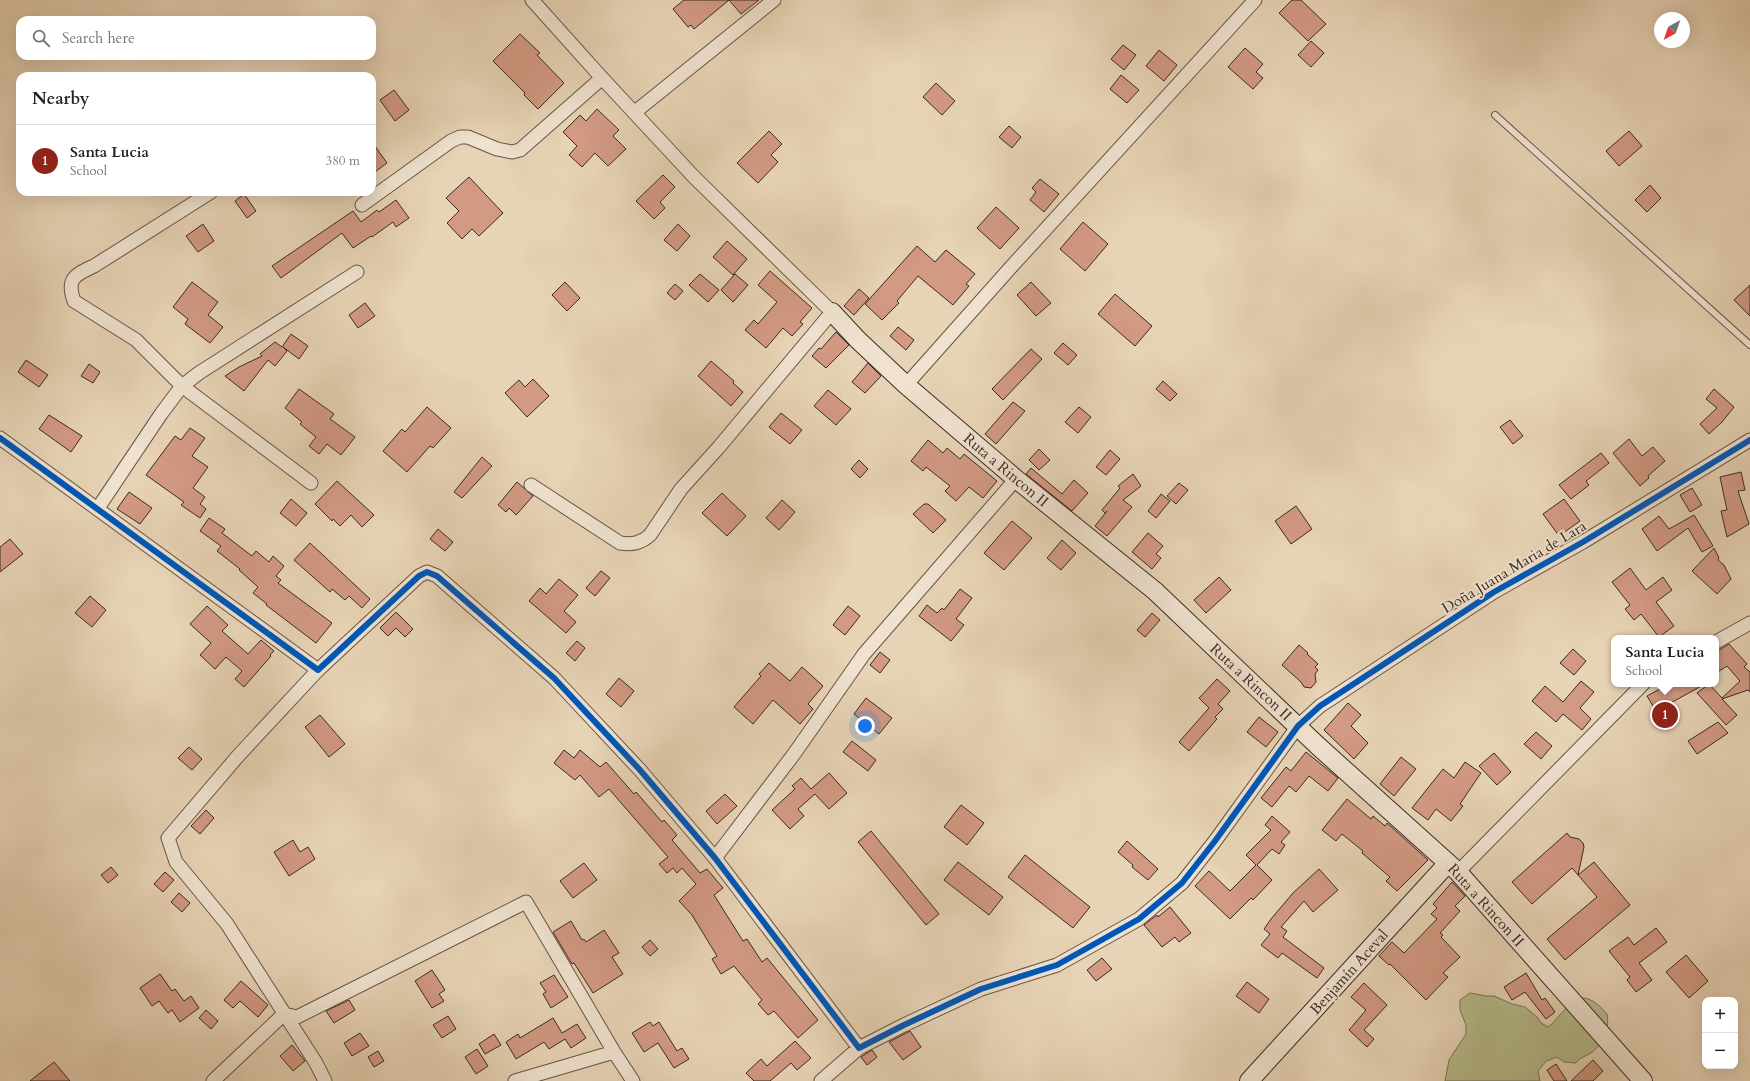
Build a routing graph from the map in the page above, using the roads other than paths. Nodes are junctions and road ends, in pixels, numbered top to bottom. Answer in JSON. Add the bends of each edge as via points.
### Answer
{"nodes":[{"id":1,"x":532,"y":0,"type":"edge"},
{"id":2,"x":774,"y":0,"type":"edge"},
{"id":3,"x":1255,"y":0,"type":"edge"},
{"id":4,"x":602,"y":78,"type":"junction"},
{"id":5,"x":635,"y":112,"type":"junction"},
{"id":6,"x":1495,"y":115,"type":"dead end"},
{"id":7,"x":376,"y":195,"type":"edge"},
{"id":8,"x":205,"y":196,"type":"edge"},
{"id":9,"x":375,"y":196,"type":"edge"},
{"id":10,"x":362,"y":205,"type":"dead end"},
{"id":11,"x":357,"y":272,"type":"dead end"},
{"id":12,"x":832,"y":312,"type":"junction"},
{"id":13,"x":1750,"y":345,"type":"edge"},
{"id":14,"x":906,"y":385,"type":"junction"},
{"id":15,"x":182,"y":386,"type":"junction"},
{"id":16,"x":0,"y":438,"type":"edge"},
{"id":17,"x":1750,"y":440,"type":"edge"},
{"id":18,"x":1016,"y":479,"type":"junction"},
{"id":19,"x":312,"y":483,"type":"dead end"},
{"id":20,"x":531,"y":485,"type":"dead end"},
{"id":21,"x":98,"y":508,"type":"junction"},
{"id":22,"x":1750,"y":623,"type":"edge"},
{"id":23,"x":1719,"y":640,"type":"edge"},
{"id":24,"x":318,"y":670,"type":"junction"},
{"id":25,"x":1640,"y":687,"type":"edge"},
{"id":26,"x":1298,"y":726,"type":"junction"},
{"id":27,"x":715,"y":858,"type":"junction"},
{"id":28,"x":1453,"y":868,"type":"junction"},
{"id":29,"x":284,"y":1014,"type":"junction"},
{"id":30,"x":860,"y":1048,"type":"junction"},
{"id":31,"x":614,"y":1052,"type":"junction"},
{"id":32,"x":213,"y":1081,"type":"edge"},
{"id":33,"x":325,"y":1081,"type":"edge"},
{"id":34,"x":515,"y":1081,"type":"edge"},
{"id":35,"x":633,"y":1081,"type":"edge"},
{"id":36,"x":822,"y":1081,"type":"edge"},
{"id":37,"x":1249,"y":1081,"type":"edge"},
{"id":38,"x":1643,"y":1081,"type":"edge"}],
"edges":[{"from":1,"to":4,"type":"street"},
{"from":2,"to":5,"type":"street"},
{"from":3,"to":14,"type":"street"},
{"from":4,"to":5,"type":"street"},
{"from":4,"to":7,"type":"street","via":[[520,150],[512,152],[497,149],[468,137],[460,137]]},
{"from":5,"to":12,"type":"street","via":[[694,177]]},
{"from":6,"to":13,"type":"lane"},
{"from":8,"to":15,"type":"street","via":[[94,266],[77,274],[70,289],[74,301],[136,340]]},
{"from":9,"to":10,"type":"street"},
{"from":11,"to":15,"type":"street"},
{"from":12,"to":14,"type":"street","name":"Ruta a Rincon II"},
{"from":12,"to":20,"type":"street","via":[[719,448],[681,489],[645,540],[632,544],[620,543]]},
{"from":14,"to":18,"type":"street","name":"Ruta a Rincon II"},
{"from":15,"to":19,"type":"street"},
{"from":15,"to":21,"type":"street"},
{"from":16,"to":21,"type":"street"},
{"from":17,"to":26,"type":"street","name":"Doña Juana Maria de Lara","via":[[1583,542],[1494,592],[1345,688]]},
{"from":18,"to":26,"type":"street","name":"Ruta a Rincon II","via":[[1155,591]]},
{"from":18,"to":27,"type":"street","via":[[864,654],[794,754]]},
{"from":21,"to":24,"type":"street"},
{"from":22,"to":23,"type":"street"},
{"from":24,"to":27,"type":"street","via":[[419,576],[427,572],[437,576],[554,678],[640,770]]},
{"from":24,"to":29,"type":"street","via":[[238,756],[168,838],[176,862],[227,924]]},
{"from":25,"to":28,"type":"street"},
{"from":26,"to":28,"type":"street","name":"Ruta a Rincon II"},
{"from":26,"to":30,"type":"street","name":"Doña Juana Maria de Lara","via":[[1182,883],[1139,919],[1057,966],[981,989]]},
{"from":27,"to":30,"type":"street"},
{"from":28,"to":37,"type":"street","name":"Benjamín Aceval"},
{"from":28,"to":38,"type":"street","name":"Ruta a Rincon II"},
{"from":29,"to":31,"type":"street","via":[[297,1017],[526,902]]},
{"from":29,"to":32,"type":"street"},
{"from":29,"to":33,"type":"street"},
{"from":30,"to":36,"type":"street","name":"Doña Juana Maria de Lara"},
{"from":31,"to":34,"type":"street"},
{"from":31,"to":35,"type":"street"}]}
